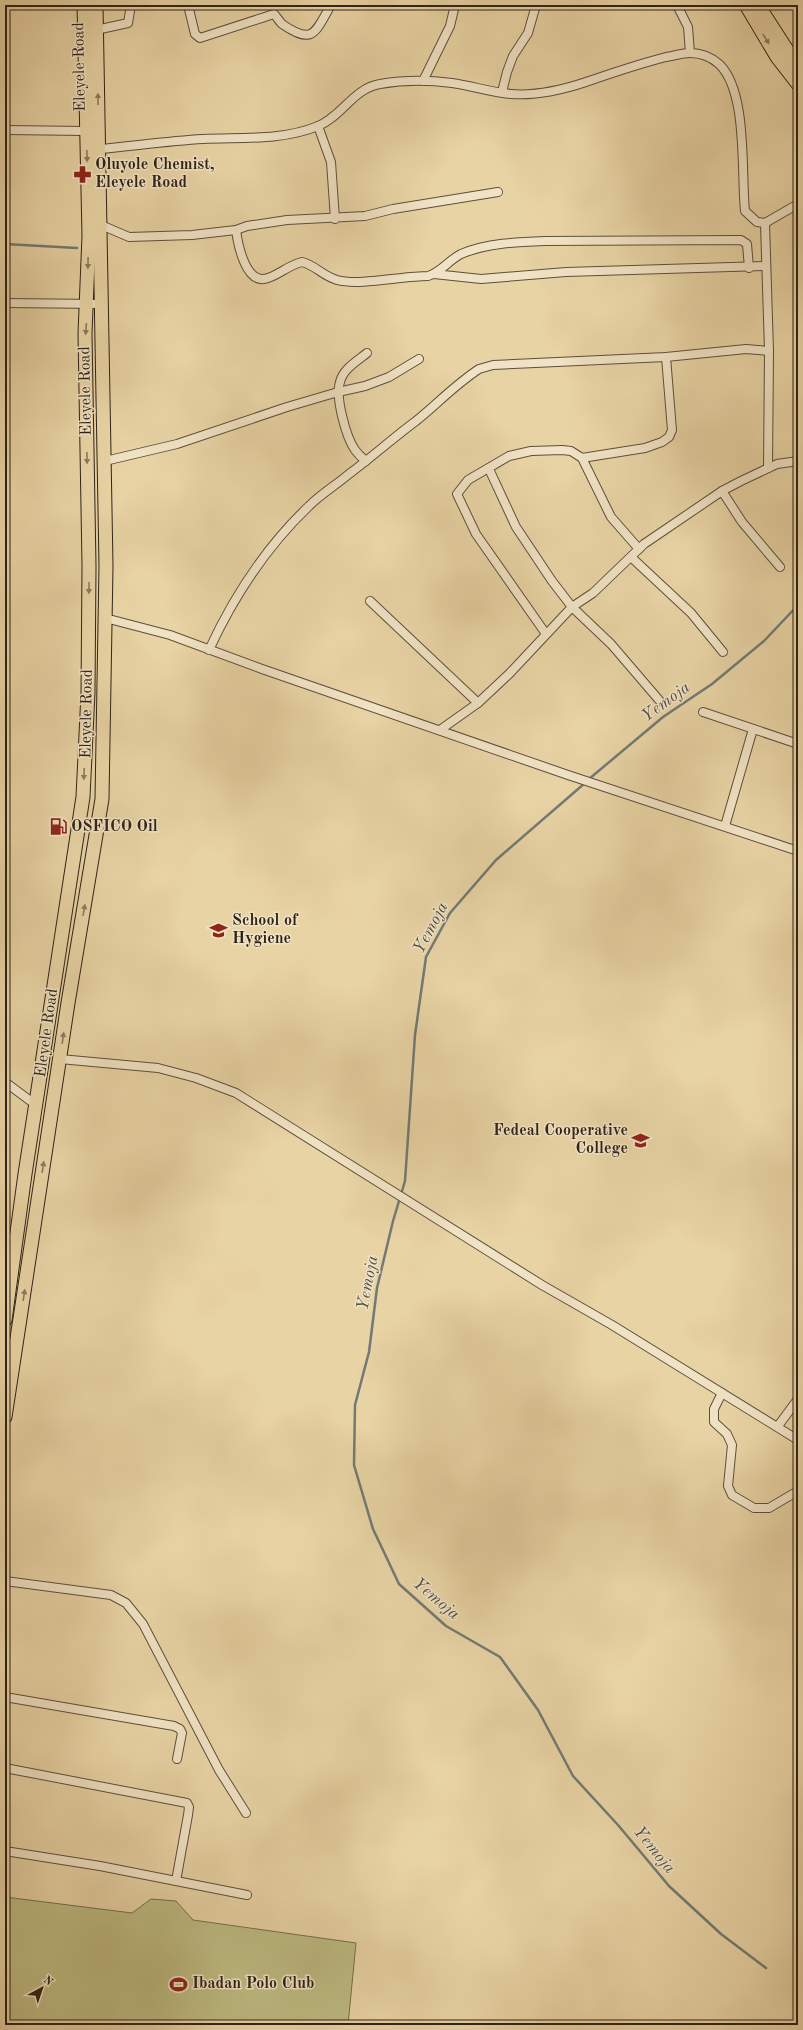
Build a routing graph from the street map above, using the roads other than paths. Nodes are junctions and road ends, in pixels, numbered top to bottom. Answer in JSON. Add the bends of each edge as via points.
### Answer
{"nodes":[{"id":1,"x":84,"y":5,"type":"edge"},
{"id":2,"x":96,"y":5,"type":"edge"},
{"id":3,"x":131,"y":5,"type":"edge"},
{"id":4,"x":188,"y":5,"type":"edge"},
{"id":5,"x":331,"y":5,"type":"edge"},
{"id":6,"x":455,"y":5,"type":"edge"},
{"id":7,"x":536,"y":5,"type":"edge"},
{"id":8,"x":677,"y":5,"type":"edge"},
{"id":9,"x":746,"y":5,"type":"edge"},
{"id":10,"x":758,"y":5,"type":"edge"},
{"id":11,"x":96,"y":30,"type":"junction"},
{"id":12,"x":690,"y":53,"type":"junction"},
{"id":13,"x":798,"y":67,"type":"edge"},
{"id":14,"x":423,"y":81,"type":"junction"},
{"id":15,"x":798,"y":84,"type":"edge"},
{"id":16,"x":502,"y":92,"type":"junction"},
{"id":17,"x":318,"y":126,"type":"junction"},
{"id":18,"x":5,"y":130,"type":"edge"},
{"id":19,"x":86,"y":131,"type":"junction"},
{"id":20,"x":99,"y":149,"type":"junction"},
{"id":21,"x":498,"y":192,"type":"dead end"},
{"id":22,"x":798,"y":204,"type":"edge"},
{"id":23,"x":335,"y":218,"type":"junction"},
{"id":24,"x":765,"y":223,"type":"junction"},
{"id":25,"x":236,"y":230,"type":"junction"},
{"id":26,"x":97,"y":232,"type":"junction"},
{"id":27,"x":766,"y":266,"type":"junction"},
{"id":28,"x":749,"y":268,"type":"junction"},
{"id":29,"x":434,"y":274,"type":"junction"},
{"id":30,"x":88,"y":296,"type":"junction"},
{"id":31,"x":5,"y":302,"type":"edge"},
{"id":32,"x":102,"y":304,"type":"junction"},
{"id":33,"x":769,"y":352,"type":"junction"},
{"id":34,"x":367,"y":353,"type":"dead end"},
{"id":35,"x":666,"y":357,"type":"junction"},
{"id":36,"x":419,"y":359,"type":"dead end"},
{"id":37,"x":338,"y":392,"type":"junction"},
{"id":38,"x":582,"y":458,"type":"junction"},
{"id":39,"x":104,"y":461,"type":"junction"},
{"id":40,"x":366,"y":461,"type":"junction"},
{"id":41,"x":798,"y":461,"type":"edge"},
{"id":42,"x":768,"y":468,"type":"junction"},
{"id":43,"x":489,"y":469,"type":"junction"},
{"id":44,"x":722,"y":492,"type":"junction"},
{"id":45,"x":639,"y":549,"type":"junction"},
{"id":46,"x":631,"y":557,"type":"junction"},
{"id":47,"x":780,"y":567,"type":"dead end"},
{"id":48,"x":370,"y":601,"type":"dead end"},
{"id":49,"x":572,"y":607,"type":"junction"},
{"id":50,"x":105,"y":618,"type":"junction"},
{"id":51,"x":546,"y":634,"type":"junction"},
{"id":52,"x":209,"y":650,"type":"junction"},
{"id":53,"x":723,"y":652,"type":"dead end"},
{"id":54,"x":659,"y":700,"type":"dead end"},
{"id":55,"x":478,"y":703,"type":"junction"},
{"id":56,"x":703,"y":712,"type":"dead end"},
{"id":57,"x":753,"y":729,"type":"junction"},
{"id":58,"x":440,"y":730,"type":"junction"},
{"id":59,"x":798,"y":744,"type":"edge"},
{"id":60,"x":83,"y":797,"type":"junction"},
{"id":61,"x":102,"y":799,"type":"junction"},
{"id":62,"x":725,"y":826,"type":"junction"},
{"id":63,"x":798,"y":851,"type":"edge"},
{"id":64,"x":60,"y":1059,"type":"junction"},
{"id":65,"x":5,"y":1082,"type":"edge"},
{"id":66,"x":36,"y":1105,"type":"junction"},
{"id":67,"x":6,"y":1305,"type":"edge"},
{"id":68,"x":21,"y":1312,"type":"junction"},
{"id":69,"x":5,"y":1320,"type":"edge"},
{"id":70,"x":722,"y":1393,"type":"junction"},
{"id":71,"x":798,"y":1399,"type":"edge"},
{"id":72,"x":5,"y":1417,"type":"edge"},
{"id":73,"x":778,"y":1426,"type":"junction"},
{"id":74,"x":798,"y":1440,"type":"edge"},
{"id":75,"x":798,"y":1492,"type":"edge"},
{"id":76,"x":5,"y":1581,"type":"edge"},
{"id":77,"x":5,"y":1697,"type":"edge"},
{"id":78,"x":177,"y":1759,"type":"dead end"},
{"id":79,"x":5,"y":1768,"type":"edge"},
{"id":80,"x":246,"y":1813,"type":"dead end"},
{"id":81,"x":5,"y":1851,"type":"edge"},
{"id":82,"x":176,"y":1881,"type":"junction"},
{"id":83,"x":247,"y":1895,"type":"dead end"}],
"edges":[{"from":1,"to":19,"type":"main road","name":"Eleyele Road"},
{"from":2,"to":11,"type":"main road","name":"Eleyele Road"},
{"from":3,"to":11,"type":"street","via":[[128,23]]},
{"from":4,"to":5,"type":"street","via":[[195,34],[200,38],[274,14],[282,24],[308,36],[314,33]]},
{"from":6,"to":14,"type":"street","via":[[450,26]]},
{"from":7,"to":16,"type":"street","via":[[528,33],[513,56]]},
{"from":8,"to":12,"type":"street","via":[[688,27]]},
{"from":9,"to":15,"type":"main road","one_way":true,"via":[[777,57]]},
{"from":10,"to":13,"type":"main road"},
{"from":20,"to":11,"type":"main road","name":"Eleyele Road","one_way":true},
{"from":12,"to":16,"type":"street","via":[[650,61],[569,87],[536,94]]},
{"from":12,"to":24,"type":"street","via":[[708,57],[729,77],[738,103],[745,212],[757,222]]},
{"from":14,"to":16,"type":"street","via":[[452,83]]},
{"from":14,"to":17,"type":"street","via":[[372,86]]},
{"from":17,"to":20,"type":"street","via":[[288,134],[186,140]]},
{"from":17,"to":23,"type":"street","via":[[331,162]]},
{"from":18,"to":19,"type":"street"},
{"from":19,"to":26,"type":"main road","name":"Eleyele Road","one_way":true},
{"from":20,"to":26,"type":"main road","name":"Eleyele Road"},
{"from":21,"to":23,"type":"street","via":[[365,216]]},
{"from":22,"to":24,"type":"street"},
{"from":23,"to":25,"type":"street","via":[[287,220]]},
{"from":24,"to":27,"type":"street"},
{"from":25,"to":26,"type":"street","via":[[192,235],[129,237]]},
{"from":25,"to":29,"type":"street","via":[[239,248],[249,270],[260,280],[302,262],[308,263],[328,277],[346,281]]},
{"from":26,"to":30,"type":"main road","name":"Eleyele Road","one_way":true},
{"from":26,"to":32,"type":"main road","name":"Eleyele Road"},
{"from":27,"to":28,"type":"street"},
{"from":27,"to":33,"type":"street"},
{"from":28,"to":29,"type":"street","via":[[566,272],[481,279]]},
{"from":28,"to":29,"type":"street","via":[[747,244],[742,240],[546,241],[514,242],[476,249],[447,262]]},
{"from":30,"to":31,"type":"street"},
{"from":30,"to":32,"type":"street"},
{"from":30,"to":60,"type":"main road","name":"Eleyele Road","one_way":true,"via":[[85,333],[89,566],[88,693]]},
{"from":32,"to":39,"type":"main road","name":"Eleyele Road"},
{"from":33,"to":35,"type":"street","via":[[746,349]]},
{"from":33,"to":42,"type":"street"},
{"from":34,"to":37,"type":"street","via":[[345,372]]},
{"from":35,"to":38,"type":"street","via":[[672,430],[669,437],[645,448]]},
{"from":35,"to":40,"type":"street","via":[[493,365],[479,369]]},
{"from":36,"to":37,"type":"street","via":[[389,377]]},
{"from":37,"to":39,"type":"street","via":[[177,444]]},
{"from":37,"to":40,"type":"street","via":[[347,435],[355,451]]},
{"from":38,"to":43,"type":"street","via":[[562,450],[531,451],[509,456]]},
{"from":38,"to":45,"type":"street","via":[[611,517]]},
{"from":39,"to":50,"type":"main road","name":"Eleyele Road"},
{"from":40,"to":52,"type":"street","via":[[318,497],[292,523],[243,588]]},
{"from":41,"to":42,"type":"street"},
{"from":42,"to":44,"type":"street"},
{"from":43,"to":49,"type":"street","via":[[516,527],[531,552]]},
{"from":43,"to":51,"type":"street","via":[[468,480],[457,494],[476,534]]},
{"from":44,"to":45,"type":"street"},
{"from":44,"to":47,"type":"street","via":[[742,522]]},
{"from":45,"to":46,"type":"street"},
{"from":46,"to":49,"type":"street","via":[[593,593]]},
{"from":46,"to":53,"type":"street","via":[[691,613]]},
{"from":48,"to":55,"type":"street"},
{"from":49,"to":51,"type":"street"},
{"from":49,"to":54,"type":"street","via":[[611,644]]},
{"from":50,"to":52,"type":"street"},
{"from":50,"to":61,"type":"main road","name":"Eleyele Road"},
{"from":51,"to":55,"type":"street"},
{"from":52,"to":58,"type":"street"},
{"from":55,"to":58,"type":"street"},
{"from":56,"to":57,"type":"street"},
{"from":57,"to":59,"type":"street"},
{"from":57,"to":62,"type":"street"},
{"from":58,"to":62,"type":"street"},
{"from":60,"to":61,"type":"main road"},
{"from":60,"to":66,"type":"main road","name":"Eleyele Road"},
{"from":64,"to":61,"type":"main road","name":"Eleyele Road","one_way":true},
{"from":62,"to":63,"type":"street"},
{"from":68,"to":64,"type":"main road","name":"Eleyele Road","one_way":true},
{"from":64,"to":70,"type":"street","via":[[158,1068],[219,1086],[252,1102],[542,1285]]},
{"from":65,"to":66,"type":"street"},
{"from":66,"to":67,"type":"main road","name":"Eleyele Road"},
{"from":67,"to":68,"type":"street"},
{"from":67,"to":69,"type":"main road","name":"Eleyele Road"},
{"from":68,"to":72,"type":"main road","name":"Eleyele Road"},
{"from":70,"to":73,"type":"street"},
{"from":70,"to":75,"type":"street","via":[[714,1409],[714,1422],[726,1434],[732,1445],[728,1486],[732,1495],[754,1508],[769,1508]]},
{"from":71,"to":73,"type":"street"},
{"from":73,"to":74,"type":"street"},
{"from":76,"to":80,"type":"street","via":[[111,1595],[126,1603],[153,1641],[219,1770]]},
{"from":77,"to":78,"type":"street","via":[[174,1726],[182,1733]]},
{"from":79,"to":82,"type":"street","via":[[186,1803],[189,1807],[188,1815]]},
{"from":81,"to":82,"type":"street"},
{"from":82,"to":83,"type":"street"}]}
